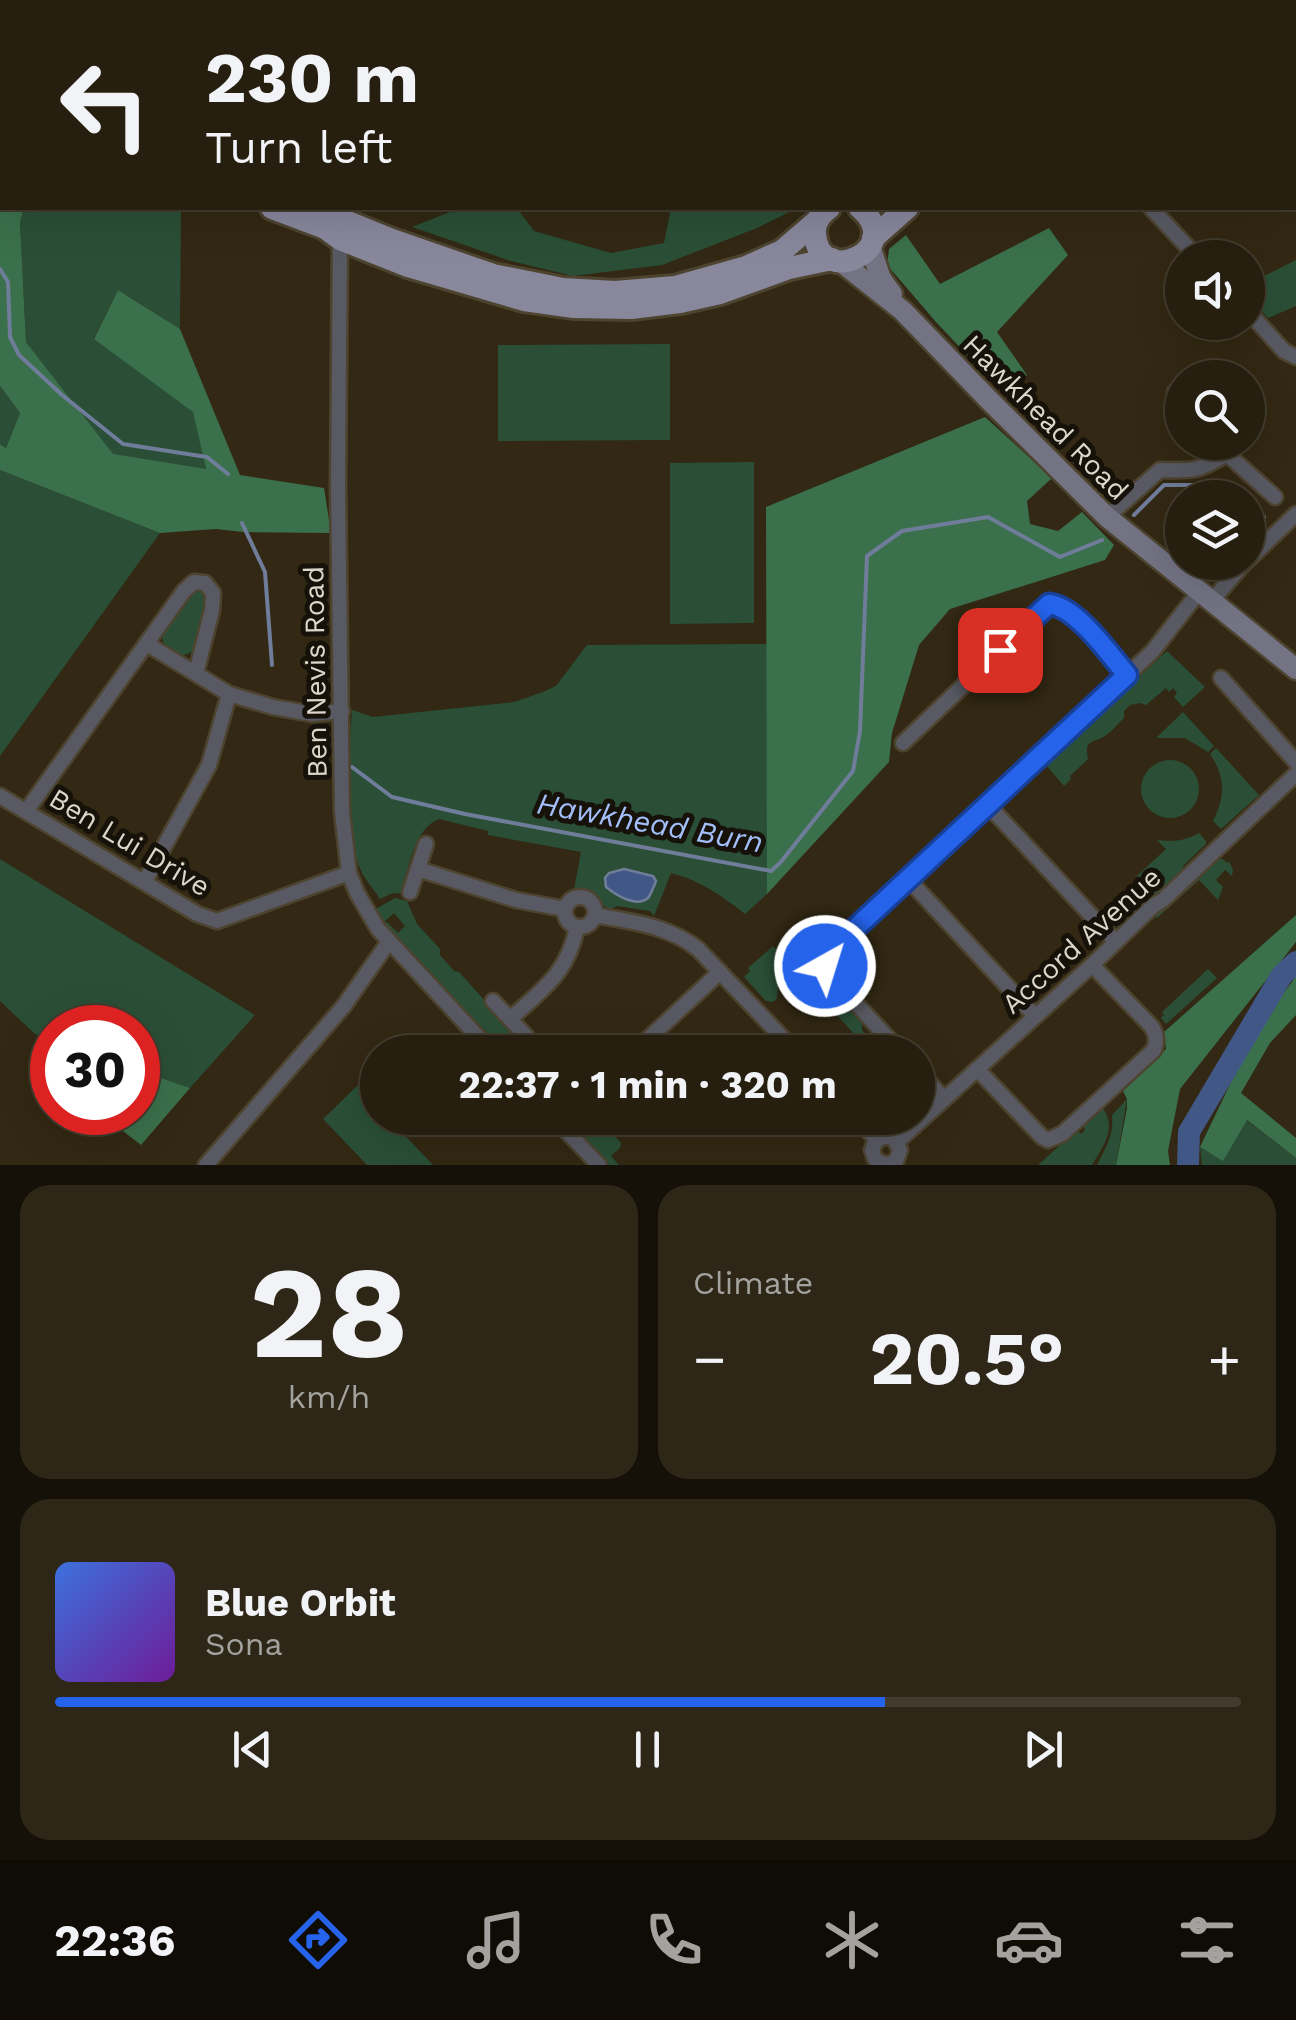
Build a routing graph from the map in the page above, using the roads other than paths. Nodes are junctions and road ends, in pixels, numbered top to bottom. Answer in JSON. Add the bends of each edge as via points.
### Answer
{"nodes":[{"id":1,"x":277,"y":210,"type":"edge"},
{"id":2,"x":318,"y":210,"type":"edge"},
{"id":3,"x":862,"y":210,"type":"edge"},
{"id":4,"x":905,"y":210,"type":"edge"},
{"id":5,"x":1154,"y":210,"type":"edge"},
{"id":6,"x":823,"y":214,"type":"edge"},
{"id":7,"x":340,"y":238,"type":"junction"},
{"id":8,"x":1181,"y":240,"type":"edge"},
{"id":9,"x":872,"y":242,"type":"junction"},
{"id":10,"x":837,"y":260,"type":"junction"},
{"id":11,"x":903,"y":311,"type":"junction"},
{"id":12,"x":1265,"y":330,"type":"edge"},
{"id":13,"x":1296,"y":357,"type":"edge"},
{"id":14,"x":1211,"y":460,"type":"edge"},
{"id":15,"x":1235,"y":460,"type":"edge"},
{"id":16,"x":1275,"y":497,"type":"dead end"},
{"id":17,"x":1296,"y":514,"type":"edge"},
{"id":18,"x":1107,"y":517,"type":"junction"},
{"id":19,"x":1265,"y":544,"type":"edge"},
{"id":20,"x":1225,"y":580,"type":"edge"},
{"id":21,"x":1205,"y":597,"type":"junction"},
{"id":22,"x":146,"y":644,"type":"junction"},
{"id":23,"x":1296,"y":670,"type":"edge"},
{"id":24,"x":196,"y":672,"type":"junction"},
{"id":25,"x":1127,"y":675,"type":"junction"},
{"id":26,"x":1221,"y":678,"type":"dead end"},
{"id":27,"x":229,"y":694,"type":"junction"},
{"id":28,"x":342,"y":711,"type":"junction"},
{"id":29,"x":903,"y":743,"type":"dead end"},
{"id":30,"x":1296,"y":762,"type":"edge"},
{"id":31,"x":1296,"y":774,"type":"edge"},
{"id":32,"x":0,"y":796,"type":"edge"},
{"id":33,"x":987,"y":804,"type":"junction"},
{"id":34,"x":26,"y":810,"type":"junction"},
{"id":35,"x":426,"y":844,"type":"dead end"},
{"id":36,"x":418,"y":869,"type":"junction"},
{"id":37,"x":349,"y":873,"type":"junction"},
{"id":38,"x":908,"y":879,"type":"junction"},
{"id":39,"x":145,"y":881,"type":"junction"},
{"id":40,"x":410,"y":892,"type":"dead end"},
{"id":41,"x":565,"y":909,"type":"junction"},
{"id":42,"x":595,"y":915,"type":"junction"},
{"id":43,"x":577,"y":927,"type":"junction"},
{"id":44,"x":388,"y":942,"type":"junction"},
{"id":45,"x":1116,"y":942,"type":"junction"},
{"id":46,"x":1092,"y":965,"type":"junction"},
{"id":47,"x":720,"y":972,"type":"junction"},
{"id":48,"x":493,"y":1001,"type":"dead end"},
{"id":49,"x":1036,"y":1016,"type":"junction"},
{"id":50,"x":510,"y":1018,"type":"junction"},
{"id":51,"x":476,"y":1035,"type":"edge"},
{"id":52,"x":525,"y":1035,"type":"edge"},
{"id":53,"x":652,"y":1035,"type":"edge"},
{"id":54,"x":780,"y":1035,"type":"edge"},
{"id":55,"x":885,"y":1035,"type":"edge"},
{"id":56,"x":978,"y":1068,"type":"junction"},
{"id":57,"x":935,"y":1089,"type":"edge"},
{"id":58,"x":944,"y":1099,"type":"junction"},
{"id":59,"x":570,"y":1135,"type":"edge"},
{"id":60,"x":871,"y":1135,"type":"edge"},
{"id":61,"x":876,"y":1140,"type":"junction"},
{"id":62,"x":898,"y":1142,"type":"junction"},
{"id":63,"x":887,"y":1164,"type":"edge"},
{"id":64,"x":206,"y":1165,"type":"edge"},
{"id":65,"x":599,"y":1165,"type":"edge"}],
"edges":[{"from":1,"to":7,"type":"main road"},
{"from":2,"to":6,"type":"main road","via":[[493,275],[615,292],[674,286],[746,267],[782,251]]},
{"from":3,"to":9,"type":"main road","via":[[872,223]]},
{"from":4,"to":9,"type":"main road"},
{"from":5,"to":8,"type":"street"},
{"from":6,"to":10,"type":"main road","via":[[816,238],[824,254]]},
{"from":7,"to":10,"type":"main road","via":[[490,292],[608,309],[680,302]]},
{"from":7,"to":28,"type":"street","name":"Ben Nevis Road"},
{"from":9,"to":10,"type":"main road","via":[[860,258]]},
{"from":9,"to":11,"type":"street","name":"Hawkhead Road","via":[[881,279]]},
{"from":10,"to":11,"type":"street","name":"Hawkhead Road"},
{"from":11,"to":18,"type":"street","name":"Hawkhead Road"},
{"from":12,"to":13,"type":"street"},
{"from":14,"to":18,"type":"street","via":[[1191,471],[1160,470]]},
{"from":15,"to":16,"type":"street"},
{"from":17,"to":19,"type":"street"},
{"from":18,"to":21,"type":"street","name":"Hawkhead Road"},
{"from":20,"to":21,"type":"street"},
{"from":21,"to":23,"type":"street","name":"Hawkhead Road"},
{"from":21,"to":25,"type":"street"},
{"from":22,"to":24,"type":"street"},
{"from":22,"to":24,"type":"street","via":[[184,590],[205,584],[213,593],[212,610]]},
{"from":22,"to":34,"type":"street"},
{"from":24,"to":27,"type":"street"},
{"from":25,"to":29,"type":"street","via":[[1073,615],[1049,604]]},
{"from":25,"to":33,"type":"street"},
{"from":26,"to":30,"type":"street"},
{"from":27,"to":28,"type":"street","via":[[312,714]]},
{"from":27,"to":39,"type":"street","via":[[209,765]]},
{"from":28,"to":37,"type":"street","name":"Ben Nevis Road"},
{"from":31,"to":45,"type":"street","name":"Accord Avenue"},
{"from":32,"to":34,"type":"street","name":"Ben Lui Drive"},
{"from":33,"to":38,"type":"street"},
{"from":33,"to":45,"type":"street"},
{"from":34,"to":39,"type":"street","name":"Ben Lui Drive"},
{"from":35,"to":36,"type":"street"},
{"from":36,"to":40,"type":"street"},
{"from":36,"to":41,"type":"street"},
{"from":37,"to":39,"type":"street","name":"Ben Lui Drive","via":[[218,920]]},
{"from":37,"to":44,"type":"street","name":"Ben Nevis Road"},
{"from":38,"to":49,"type":"street"},
{"from":38,"to":55,"type":"street","via":[[826,956],[835,981]]},
{"from":41,"to":42,"type":"street","via":[[583,897]]},
{"from":41,"to":43,"type":"street"},
{"from":42,"to":43,"type":"street"},
{"from":42,"to":47,"type":"street","via":[[658,926],[682,937]]},
{"from":43,"to":50,"type":"street","via":[[553,981]]},
{"from":44,"to":51,"type":"street","name":"Ben Nevis Road"},
{"from":44,"to":64,"type":"street","via":[[343,1007]]},
{"from":45,"to":46,"type":"street","name":"Accord Avenue"},
{"from":46,"to":49,"type":"street","name":"Accord Avenue"},
{"from":46,"to":56,"type":"street","via":[[1152,1028],[1157,1042],[1062,1134],[1048,1140],[1036,1133]]},
{"from":47,"to":53,"type":"street"},
{"from":47,"to":54,"type":"street"},
{"from":48,"to":50,"type":"street"},
{"from":49,"to":56,"type":"street","name":"Accord Avenue"},
{"from":50,"to":52,"type":"street"},
{"from":56,"to":58,"type":"street","name":"Accord Avenue"},
{"from":57,"to":58,"type":"street"},
{"from":58,"to":62,"type":"street","name":"Accord Avenue"},
{"from":59,"to":65,"type":"street"},
{"from":60,"to":61,"type":"street"},
{"from":61,"to":62,"type":"street"},
{"from":61,"to":63,"type":"street","via":[[872,1150]]},
{"from":62,"to":63,"type":"street","via":[[900,1154]]}]}
